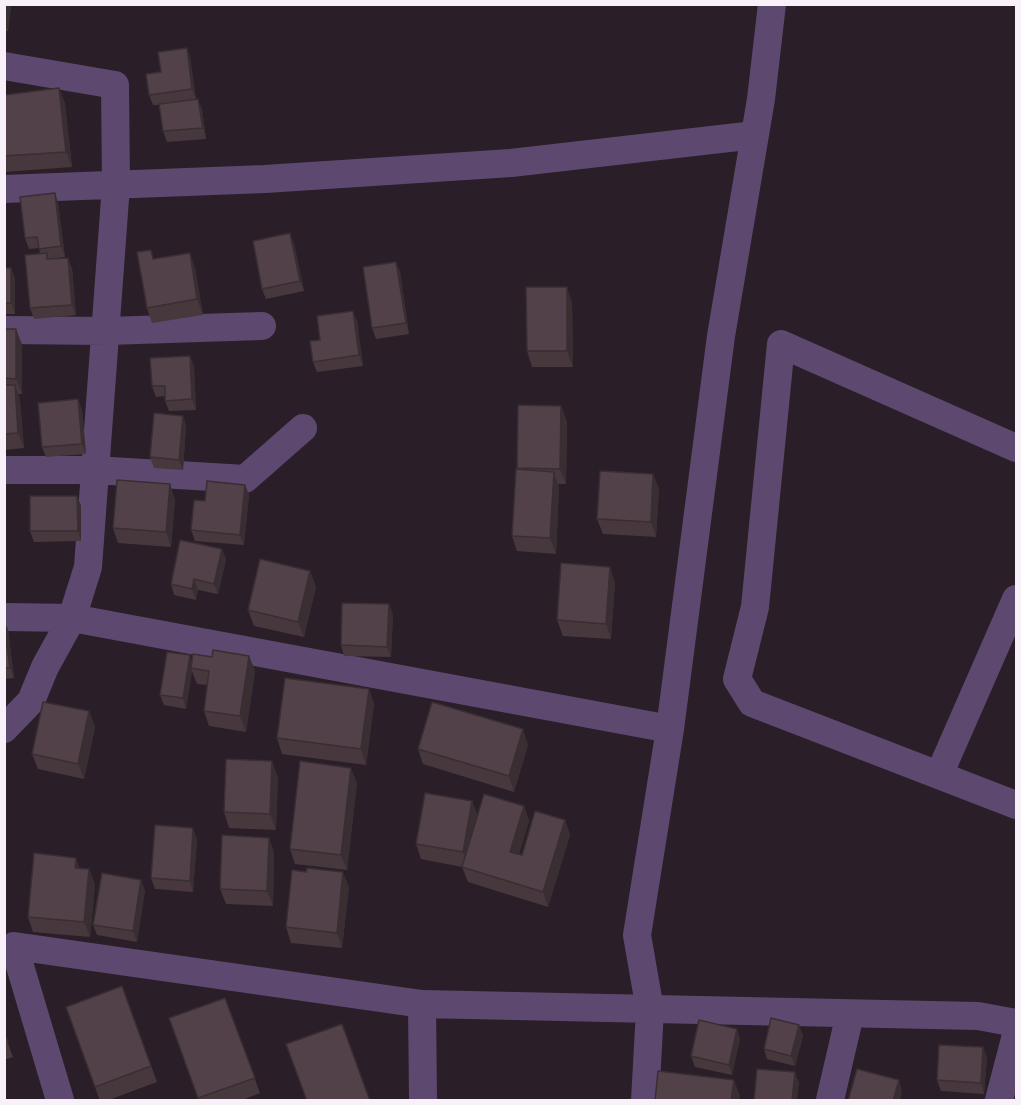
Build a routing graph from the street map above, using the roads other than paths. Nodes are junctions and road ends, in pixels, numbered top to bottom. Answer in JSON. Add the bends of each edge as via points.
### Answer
{"nodes":[{"id":1,"x":772,"y":4,"type":"edge"},
{"id":2,"x":4,"y":66,"type":"edge"},
{"id":3,"x":755,"y":135,"type":"junction"},
{"id":4,"x":116,"y":185,"type":"junction"},
{"id":5,"x":4,"y":189,"type":"edge"},
{"id":6,"x":261,"y":326,"type":"dead end"},
{"id":7,"x":4,"y":330,"type":"edge"},
{"id":8,"x":107,"y":332,"type":"junction"},
{"id":9,"x":303,"y":428,"type":"dead end"},
{"id":10,"x":1017,"y":448,"type":"edge"},
{"id":11,"x":4,"y":470,"type":"edge"},
{"id":12,"x":94,"y":470,"type":"junction"},
{"id":13,"x":1017,"y":599,"type":"edge"},
{"id":14,"x":4,"y":617,"type":"edge"},
{"id":15,"x":72,"y":618,"type":"junction"},
{"id":16,"x":4,"y":729,"type":"edge"},
{"id":17,"x":670,"y":729,"type":"junction"},
{"id":18,"x":939,"y":775,"type":"junction"},
{"id":19,"x":1017,"y":805,"type":"edge"},
{"id":20,"x":422,"y":1004,"type":"junction"},
{"id":21,"x":650,"y":1010,"type":"junction"},
{"id":22,"x":850,"y":1014,"type":"junction"},
{"id":23,"x":1017,"y":1023,"type":"edge"},
{"id":24,"x":1017,"y":1035,"type":"edge"},
{"id":25,"x":60,"y":1101,"type":"edge"},
{"id":26,"x":423,"y":1101,"type":"edge"},
{"id":27,"x":645,"y":1101,"type":"edge"},
{"id":28,"x":830,"y":1101,"type":"edge"},
{"id":29,"x":999,"y":1101,"type":"edge"}],
"edges":[{"from":1,"to":3,"type":"street"},
{"from":2,"to":4,"type":"street","via":[[115,85]]},
{"from":3,"to":4,"type":"street","via":[[511,163]]},
{"from":3,"to":17,"type":"street","via":[[721,336]]},
{"from":4,"to":5,"type":"street"},
{"from":4,"to":8,"type":"street"},
{"from":6,"to":8,"type":"street"},
{"from":7,"to":8,"type":"street"},
{"from":8,"to":12,"type":"street"},
{"from":9,"to":12,"type":"street","via":[[245,479]]},
{"from":10,"to":18,"type":"street","via":[[781,344],[755,607],[737,679],[752,703]]},
{"from":11,"to":12,"type":"street"},
{"from":12,"to":15,"type":"street","via":[[88,567]]},
{"from":13,"to":18,"type":"street"},
{"from":14,"to":15,"type":"street"},
{"from":15,"to":16,"type":"street","via":[[31,701]]},
{"from":15,"to":17,"type":"street"},
{"from":17,"to":21,"type":"street","via":[[637,935]]},
{"from":18,"to":19,"type":"street"},
{"from":20,"to":21,"type":"street"},
{"from":20,"to":25,"type":"street","via":[[14,946]]},
{"from":20,"to":26,"type":"street"},
{"from":21,"to":22,"type":"street"},
{"from":21,"to":27,"type":"street"},
{"from":22,"to":23,"type":"street","via":[[978,1016]]},
{"from":22,"to":28,"type":"street"},
{"from":24,"to":29,"type":"street"}]}
